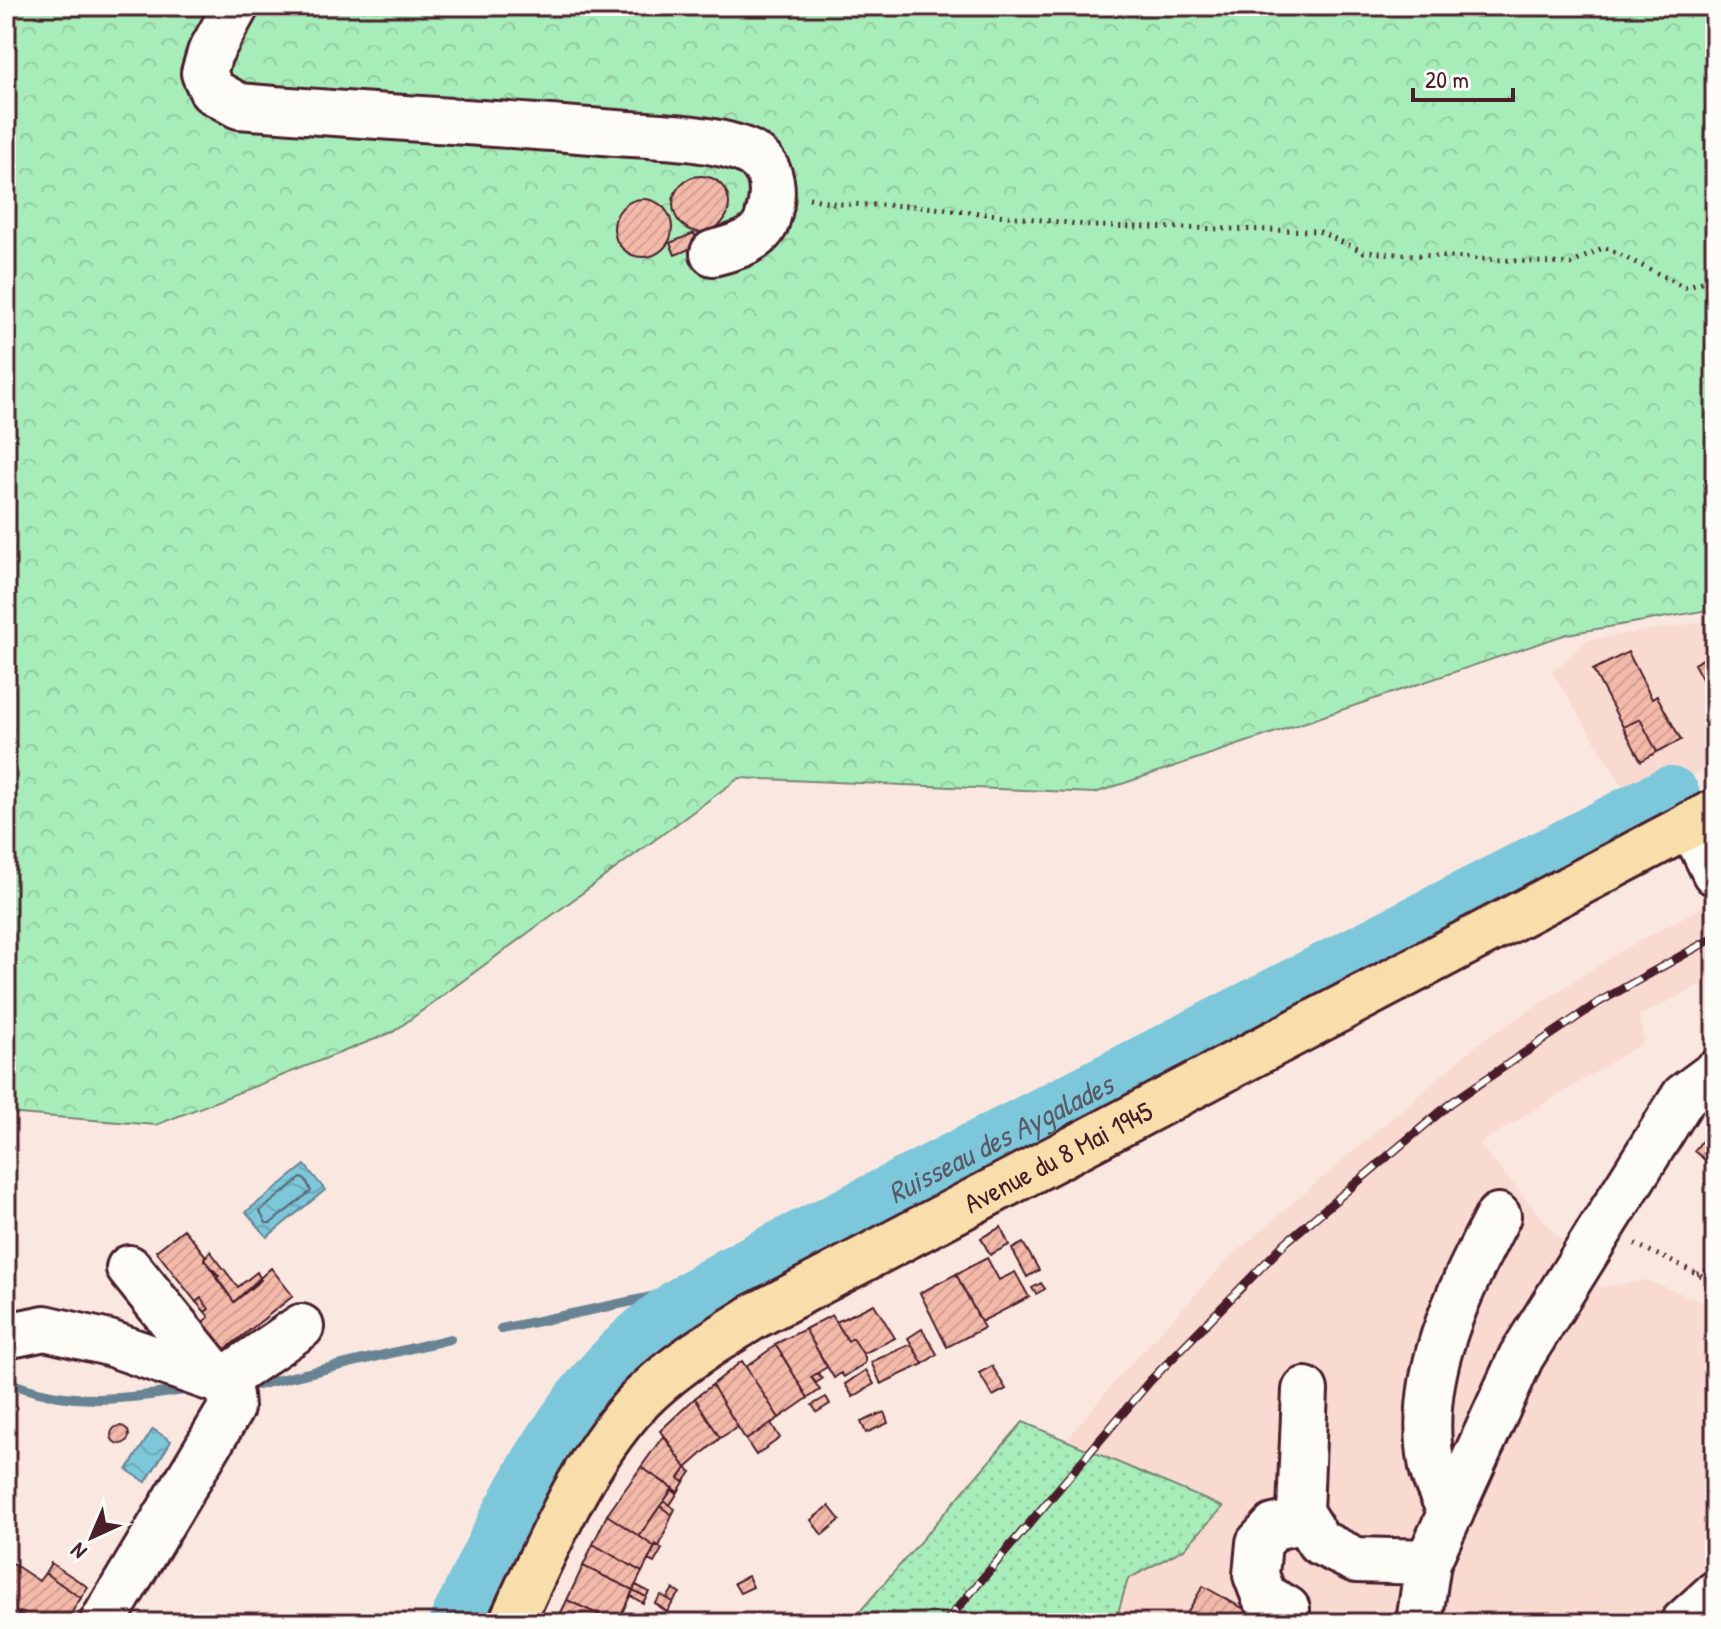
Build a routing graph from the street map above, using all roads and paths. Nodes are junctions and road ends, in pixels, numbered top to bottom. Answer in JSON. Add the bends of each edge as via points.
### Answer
{"nodes":[{"id":1,"x":236,"y":6,"type":"edge"},
{"id":2,"x":773,"y":189,"type":"junction"},
{"id":3,"x":713,"y":253,"type":"dead end"},
{"id":4,"x":1715,"y":278,"type":"edge"},
{"id":5,"x":1703,"y":818,"type":"edge"},
{"id":6,"x":1715,"y":873,"type":"edge"},
{"id":7,"x":1715,"y":1073,"type":"edge"},
{"id":8,"x":1498,"y":1216,"type":"dead end"},
{"id":9,"x":1602,"y":1228,"type":"junction"},
{"id":10,"x":129,"y":1268,"type":"dead end"},
{"id":11,"x":1715,"y":1269,"type":"edge"},
{"id":12,"x":1696,"y":1274,"type":"junction"},
{"id":13,"x":1715,"y":1282,"type":"edge"},
{"id":14,"x":301,"y":1327,"type":"dead end"},
{"id":15,"x":6,"y":1336,"type":"edge"},
{"id":16,"x":1305,"y":1390,"type":"dead end"},
{"id":17,"x":226,"y":1395,"type":"junction"},
{"id":18,"x":1451,"y":1513,"type":"junction"},
{"id":19,"x":1305,"y":1520,"type":"junction"},
{"id":20,"x":1428,"y":1562,"type":"junction"},
{"id":21,"x":1715,"y":1594,"type":"edge"},
{"id":22,"x":1287,"y":1609,"type":"dead end"},
{"id":23,"x":102,"y":1623,"type":"edge"},
{"id":24,"x":511,"y":1623,"type":"edge"},
{"id":25,"x":1419,"y":1623,"type":"edge"},
{"id":26,"x":1683,"y":1623,"type":"edge"}],
"edges":[{"from":1,"to":2,"type":"street","via":[[204,73],[212,91],[239,106],[704,142],[750,153],[768,171]]},
{"from":2,"to":3,"type":"street","via":[[765,227],[738,247]]},
{"from":2,"to":4,"type":"path","via":[[838,204],[917,206],[1096,226],[1318,231],[1364,252],[1571,264],[1604,247],[1685,287]]},
{"from":5,"to":6,"type":"street"},
{"from":5,"to":24,"type":"main road","name":"Avenue du 8 Mai 1945","via":[[755,1316],[685,1361],[618,1427],[581,1484]]},
{"from":7,"to":9,"type":"street","via":[[1684,1096]]},
{"from":8,"to":18,"type":"street","via":[[1454,1300],[1429,1393],[1432,1469]]},
{"from":9,"to":12,"type":"path"},
{"from":9,"to":18,"type":"street","via":[[1521,1357]]},
{"from":10,"to":17,"type":"street"},
{"from":11,"to":12,"type":"path"},
{"from":12,"to":13,"type":"path"},
{"from":14,"to":17,"type":"street"},
{"from":15,"to":17,"type":"street","via":[[45,1328],[109,1343]]},
{"from":16,"to":19,"type":"street","via":[[1300,1512]]},
{"from":17,"to":23,"type":"street"},
{"from":18,"to":20,"type":"street"},
{"from":19,"to":20,"type":"street","via":[[1319,1542],[1356,1560]]},
{"from":19,"to":22,"type":"street","via":[[1274,1527],[1259,1543],[1256,1575],[1264,1596]]},
{"from":20,"to":25,"type":"street"},
{"from":21,"to":26,"type":"street"}]}
